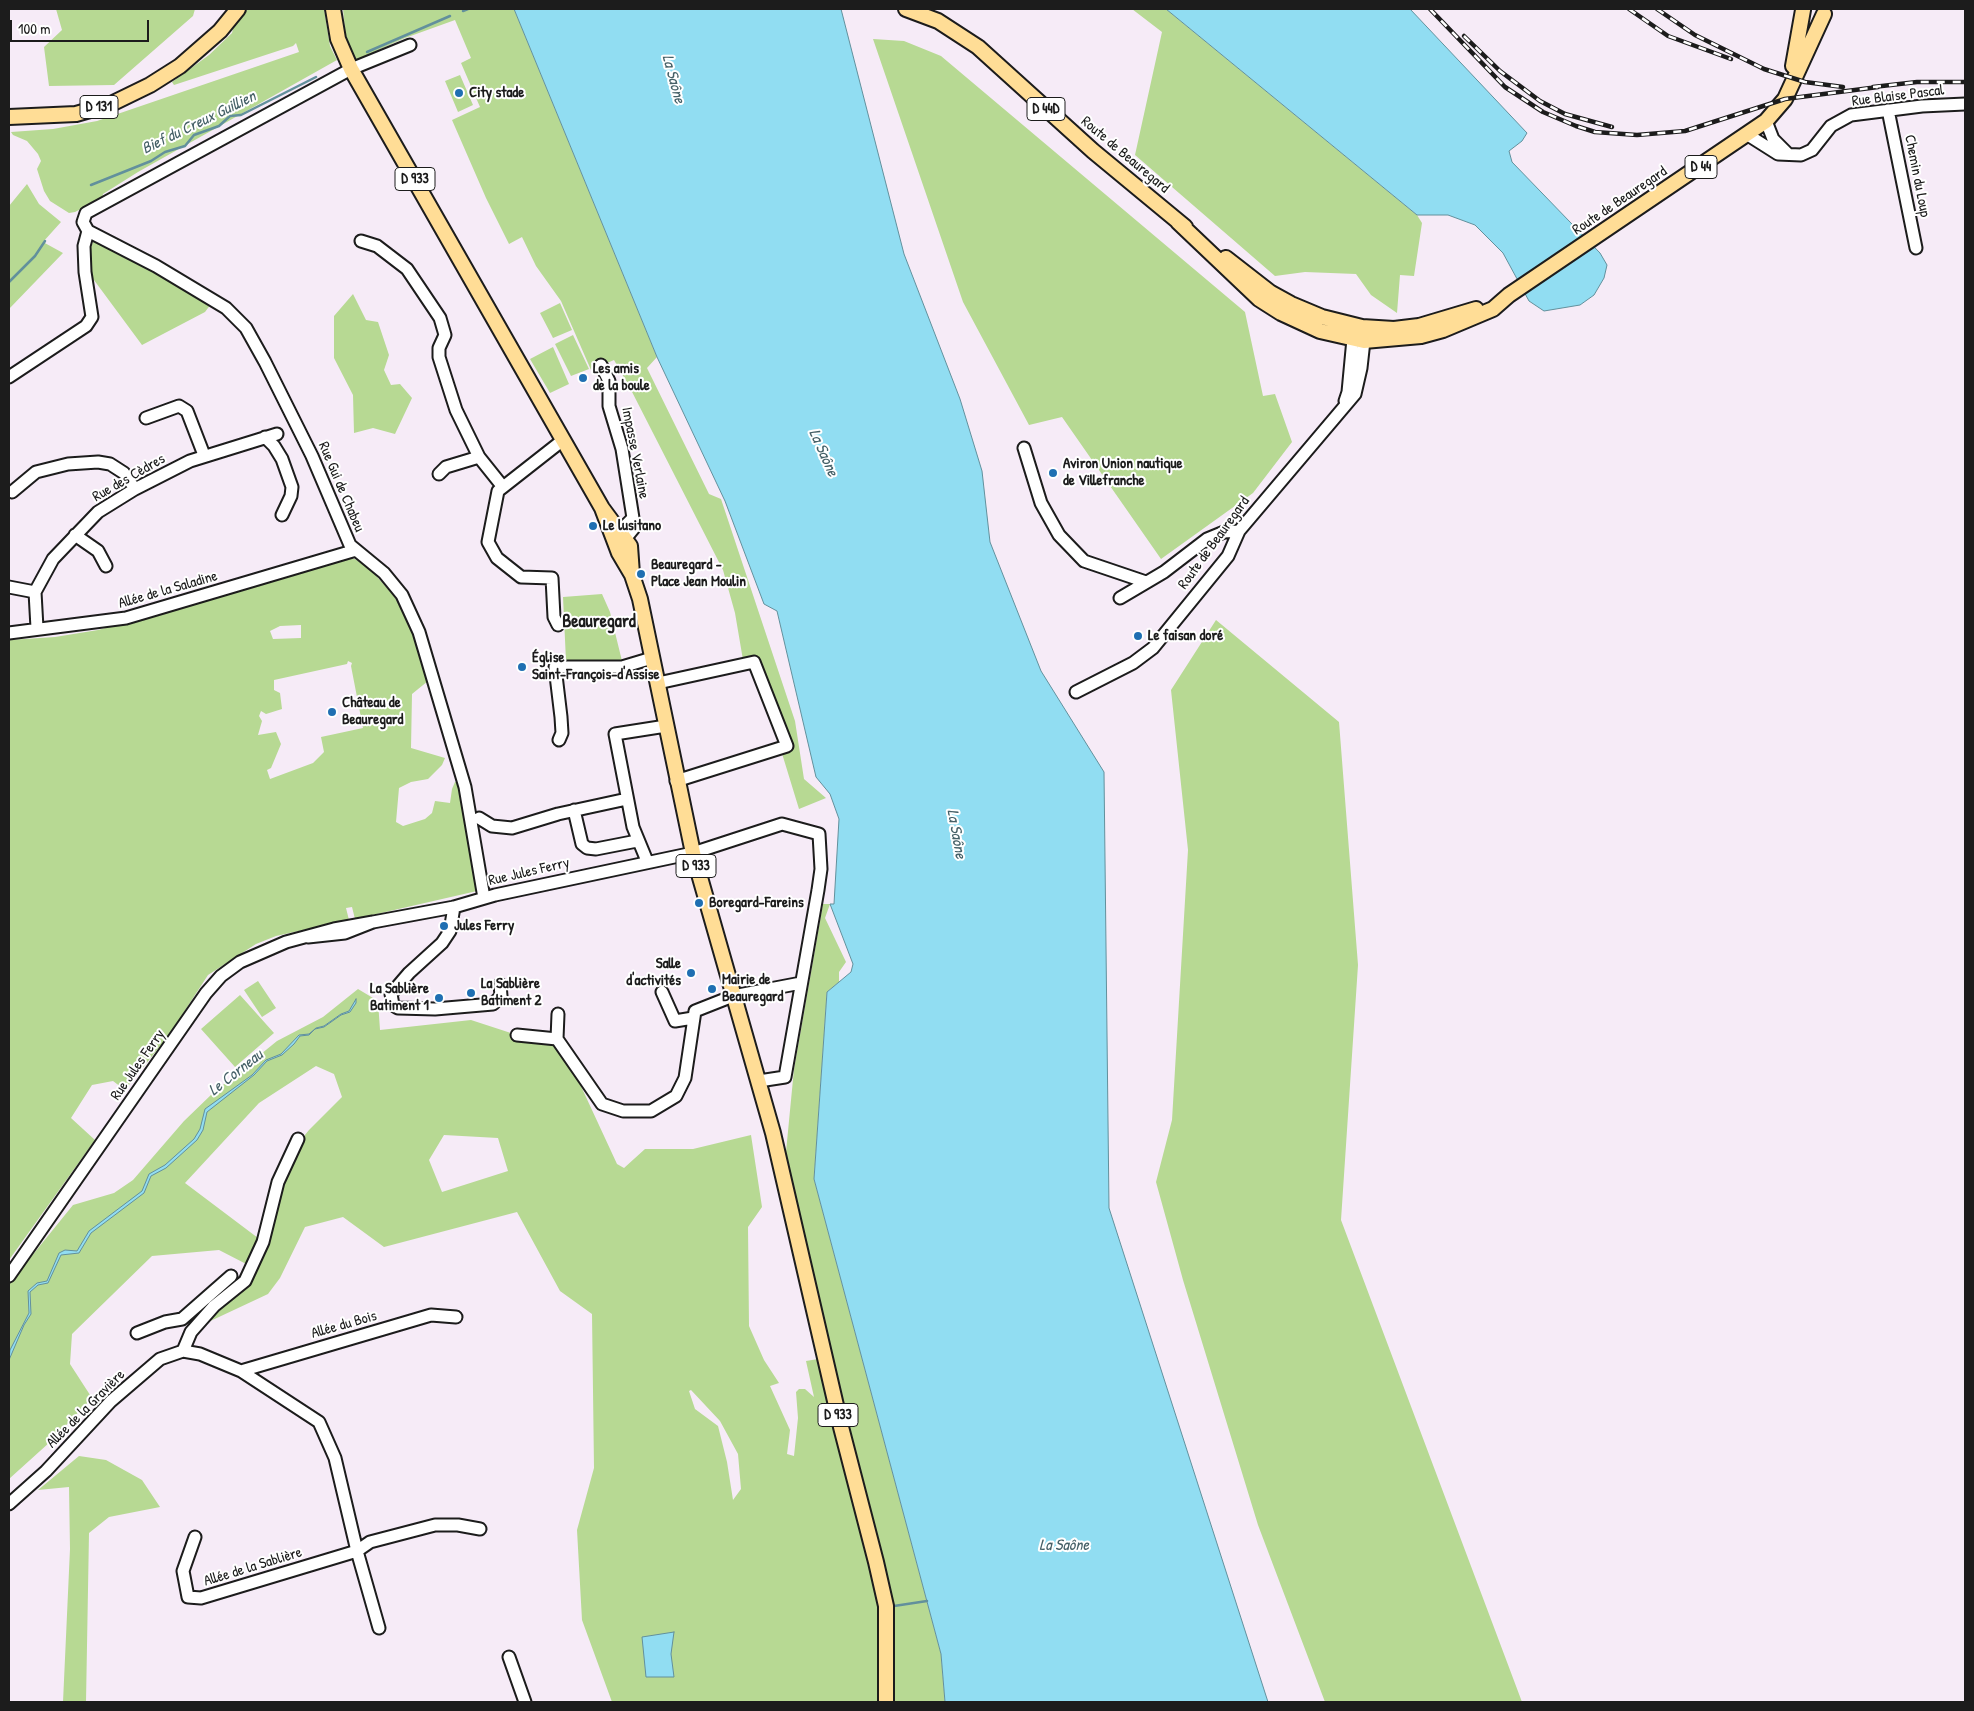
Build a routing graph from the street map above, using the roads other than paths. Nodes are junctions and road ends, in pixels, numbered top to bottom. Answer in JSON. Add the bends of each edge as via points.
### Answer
{"nodes":[{"id":1,"x":228,"y":9,"type":"edge"},
{"id":2,"x":238,"y":9,"type":"edge"},
{"id":3,"x":333,"y":9,"type":"edge"},
{"id":4,"x":906,"y":9,"type":"edge"},
{"id":5,"x":1803,"y":9,"type":"edge"},
{"id":6,"x":1828,"y":12,"type":"edge"},
{"id":7,"x":410,"y":45,"type":"dead end"},
{"id":8,"x":180,"y":66,"type":"junction"},
{"id":9,"x":351,"y":69,"type":"junction"},
{"id":10,"x":1789,"y":90,"type":"junction"},
{"id":11,"x":1965,"y":104,"type":"edge"},
{"id":12,"x":1888,"y":110,"type":"junction"},
{"id":13,"x":9,"y":117,"type":"edge"},
{"id":14,"x":1766,"y":121,"type":"junction"},
{"id":15,"x":1748,"y":135,"type":"junction"},
{"id":16,"x":1789,"y":154,"type":"junction"},
{"id":17,"x":1178,"y":222,"type":"junction"},
{"id":18,"x":88,"y":231,"type":"junction"},
{"id":19,"x":361,"y":241,"type":"dead end"},
{"id":20,"x":1916,"y":248,"type":"dead end"},
{"id":21,"x":1508,"y":295,"type":"junction"},
{"id":22,"x":1362,"y":326,"type":"junction"},
{"id":23,"x":1358,"y":340,"type":"junction"},
{"id":24,"x":601,"y":365,"type":"dead end"},
{"id":25,"x":9,"y":377,"type":"edge"},
{"id":26,"x":146,"y":418,"type":"dead end"},
{"id":27,"x":277,"y":434,"type":"dead end"},
{"id":28,"x":265,"y":438,"type":"junction"},
{"id":29,"x":563,"y":440,"type":"junction"},
{"id":30,"x":1024,"y":448,"type":"dead end"},
{"id":31,"x":204,"y":455,"type":"junction"},
{"id":32,"x":479,"y":457,"type":"junction"},
{"id":33,"x":439,"y":474,"type":"dead end"},
{"id":34,"x":503,"y":487,"type":"junction"},
{"id":35,"x":135,"y":489,"type":"junction"},
{"id":36,"x":12,"y":492,"type":"dead end"},
{"id":37,"x":282,"y":516,"type":"dead end"},
{"id":38,"x":1239,"y":532,"type":"junction"},
{"id":39,"x":75,"y":535,"type":"junction"},
{"id":40,"x":620,"y":538,"type":"junction"},
{"id":41,"x":353,"y":547,"type":"junction"},
{"id":42,"x":106,"y":566,"type":"dead end"},
{"id":43,"x":1146,"y":582,"type":"junction"},
{"id":44,"x":9,"y":587,"type":"edge"},
{"id":45,"x":35,"y":592,"type":"junction"},
{"id":46,"x":1120,"y":598,"type":"dead end"},
{"id":47,"x":558,"y":625,"type":"dead end"},
{"id":48,"x":37,"y":628,"type":"junction"},
{"id":49,"x":9,"y":633,"type":"edge"},
{"id":50,"x":652,"y":658,"type":"junction"},
{"id":51,"x":658,"y":683,"type":"junction"},
{"id":52,"x":1076,"y":692,"type":"dead end"},
{"id":53,"x":666,"y":726,"type":"junction"},
{"id":54,"x":559,"y":740,"type":"dead end"},
{"id":55,"x":676,"y":780,"type":"junction"},
{"id":56,"x":627,"y":800,"type":"junction"},
{"id":57,"x":574,"y":810,"type":"junction"},
{"id":58,"x":480,"y":818,"type":"dead end"},
{"id":59,"x":637,"y":841,"type":"junction"},
{"id":60,"x":693,"y":853,"type":"junction"},
{"id":61,"x":648,"y":861,"type":"junction"},
{"id":62,"x":484,"y":898,"type":"junction"},
{"id":63,"x":454,"y":907,"type":"junction"},
{"id":64,"x":801,"y":983,"type":"junction"},
{"id":65,"x":500,"y":984,"type":"dead end"},
{"id":66,"x":662,"y":992,"type":"dead end"},
{"id":67,"x":733,"y":996,"type":"junction"},
{"id":68,"x":558,"y":1014,"type":"dead end"},
{"id":69,"x":693,"y":1018,"type":"junction"},
{"id":70,"x":517,"y":1035,"type":"dead end"},
{"id":71,"x":557,"y":1039,"type":"junction"},
{"id":72,"x":759,"y":1081,"type":"junction"},
{"id":73,"x":298,"y":1139,"type":"dead end"},
{"id":74,"x":9,"y":1276,"type":"edge"},
{"id":75,"x":231,"y":1276,"type":"dead end"},
{"id":76,"x":456,"y":1317,"type":"dead end"},
{"id":77,"x":182,"y":1319,"type":"junction"},
{"id":78,"x":137,"y":1332,"type":"dead end"},
{"id":79,"x":191,"y":1332,"type":"junction"},
{"id":80,"x":183,"y":1351,"type":"junction"},
{"id":81,"x":241,"y":1371,"type":"junction"},
{"id":82,"x":9,"y":1504,"type":"edge"},
{"id":83,"x":480,"y":1528,"type":"dead end"},
{"id":84,"x":195,"y":1537,"type":"dead end"},
{"id":85,"x":357,"y":1551,"type":"junction"},
{"id":86,"x":380,"y":1628,"type":"dead end"},
{"id":87,"x":509,"y":1657,"type":"dead end"},
{"id":88,"x":524,"y":1702,"type":"edge"},
{"id":89,"x":886,"y":1702,"type":"edge"}],
"edges":[{"from":1,"to":8,"type":"main road","number":"D 131"},
{"from":2,"to":8,"type":"main road","number":"D 131","via":[[220,31]]},
{"from":3,"to":9,"type":"main road","number":"D 933","via":[[338,38]]},
{"from":4,"to":17,"type":"main road","name":"Route de Beauregard","number":"D 44D","via":[[938,21],[978,47],[1093,151]]},
{"from":5,"to":6,"type":"main road","via":[[1813,15]]},
{"from":5,"to":10,"type":"main road","name":"Route de Beauregard","number":"D 44"},
{"from":6,"to":10,"type":"main road","name":"Route de Beauregard","number":"D 44"},
{"from":7,"to":9,"type":"street"},
{"from":8,"to":13,"type":"main road","number":"D 131","via":[[111,104],[76,114]]},
{"from":9,"to":18,"type":"street","via":[[86,212],[82,219]]},
{"from":9,"to":29,"type":"main road","number":"D 933"},
{"from":10,"to":14,"type":"main road","name":"Route de Beauregard","number":"D 44","via":[[1777,111]]},
{"from":11,"to":12,"type":"street","name":"Rue Blaise Pascal"},
{"from":12,"to":16,"type":"street","name":"Rue Blaise Pascal","via":[[1846,116],[1831,126],[1812,150],[1801,155]]},
{"from":12,"to":20,"type":"street","name":"Chemin du Loup"},
{"from":14,"to":15,"type":"main road","name":"Route de Beauregard","number":"D 44"},
{"from":14,"to":16,"type":"street","via":[[1773,139]]},
{"from":15,"to":16,"type":"street","name":"Rue Blaise Pascal","via":[[1778,154]]},
{"from":15,"to":21,"type":"main road","name":"Route de Beauregard","number":"D 44"},
{"from":17,"to":22,"type":"main road","number":"D 44D","via":[[1279,298],[1322,317]]},
{"from":17,"to":23,"type":"main road","number":"D 44D","via":[[1259,299],[1281,313],[1320,330]]},
{"from":18,"to":25,"type":"street","via":[[84,246],[85,272],[92,316],[86,326]]},
{"from":18,"to":41,"type":"street","name":"Rue Gui de Chabeu","via":[[156,266],[224,307],[246,328],[312,456]]},
{"from":19,"to":32,"type":"street","via":[[377,246],[407,269],[440,318],[445,335],[439,356],[445,380]]},
{"from":21,"to":22,"type":"main road","name":"Route de Beauregard","number":"D 44","via":[[1419,326],[1394,329]]},
{"from":21,"to":23,"type":"main road","name":"Route de Beauregard","number":"D 44","via":[[1492,308],[1443,330],[1412,338]]},
{"from":22,"to":23,"type":"main road"},
{"from":23,"to":38,"type":"street","name":"Route de Beauregard","via":[[1341,412]]},
{"from":24,"to":40,"type":"street","name":"Impasse Verlaine","via":[[609,381],[610,406],[622,449],[633,518],[634,528]]},
{"from":26,"to":31,"type":"street","via":[[179,406],[187,411]]},
{"from":27,"to":28,"type":"street","name":"Rue des Cèdres"},
{"from":28,"to":31,"type":"street","name":"Rue des Cèdres"},
{"from":28,"to":37,"type":"street","via":[[282,459],[292,488]]},
{"from":29,"to":34,"type":"street"},
{"from":29,"to":40,"type":"main road","number":"D 933"},
{"from":30,"to":43,"type":"street","via":[[1041,503],[1059,535],[1084,560]]},
{"from":31,"to":35,"type":"street","name":"Rue des Cèdres"},
{"from":32,"to":33,"type":"street","via":[[446,467]]},
{"from":32,"to":34,"type":"street"},
{"from":34,"to":47,"type":"street","via":[[498,491],[488,542],[496,558],[521,576],[552,578],[554,617]]},
{"from":35,"to":36,"type":"street","via":[[124,473],[110,464],[98,462],[68,464],[36,472]]},
{"from":35,"to":39,"type":"street","name":"Rue des Cèdres","via":[[98,512]]},
{"from":38,"to":43,"type":"street","via":[[1224,532],[1207,539]]},
{"from":38,"to":52,"type":"street","name":"Route de Beauregard","via":[[1228,556],[1153,648],[1133,663]]},
{"from":39,"to":42,"type":"street","via":[[98,551]]},
{"from":39,"to":45,"type":"street","name":"Rue des Cèdres","via":[[53,558]]},
{"from":40,"to":50,"type":"main road","number":"D 933","via":[[630,546],[632,575]]},
{"from":41,"to":48,"type":"street","name":"Allée de la Saladine","via":[[344,555],[126,618],[105,623]]},
{"from":41,"to":62,"type":"street","name":"Rue Gui de Chabeu","via":[[384,573],[402,596],[419,632],[460,770]]},
{"from":43,"to":46,"type":"street"},
{"from":44,"to":45,"type":"street"},
{"from":45,"to":48,"type":"street"},
{"from":48,"to":49,"type":"street","name":"Allée de la Saladine"},
{"from":50,"to":51,"type":"main road","number":"D 933"},
{"from":50,"to":54,"type":"street","via":[[618,667],[555,667],[562,733]]},
{"from":51,"to":53,"type":"main road","number":"D 933"},
{"from":51,"to":55,"type":"street","via":[[754,662],[787,746]]},
{"from":53,"to":55,"type":"main road","number":"D 933"},
{"from":53,"to":56,"type":"street","via":[[615,734]]},
{"from":55,"to":60,"type":"main road","number":"D 933"},
{"from":56,"to":57,"type":"street"},
{"from":56,"to":59,"type":"street"},
{"from":57,"to":58,"type":"street","via":[[512,828],[492,826]]},
{"from":57,"to":59,"type":"street","via":[[582,844],[587,848],[596,850]]},
{"from":59,"to":61,"type":"street"},
{"from":60,"to":61,"type":"street","name":"Rue Jules Ferry"},
{"from":60,"to":64,"type":"street","name":"Rue Jules Ferry","via":[[782,824],[819,834],[821,869]]},
{"from":60,"to":67,"type":"main road","number":"D 933"},
{"from":61,"to":62,"type":"street","name":"Rue Jules Ferry"},
{"from":62,"to":63,"type":"street","name":"Rue Jules Ferry"},
{"from":63,"to":65,"type":"street","via":[[450,931],[391,994],[393,1005],[398,1008],[435,1009],[493,1004],[501,996]]},
{"from":63,"to":74,"type":"street","name":"Rue Jules Ferry","via":[[373,922],[345,933],[308,937],[262,951],[221,976]]},
{"from":64,"to":67,"type":"street"},
{"from":64,"to":72,"type":"street","via":[[785,1077]]},
{"from":66,"to":69,"type":"street","via":[[675,1022]]},
{"from":67,"to":69,"type":"street","via":[[695,1011]]},
{"from":67,"to":72,"type":"main road","number":"D 933"},
{"from":68,"to":71,"type":"street"},
{"from":69,"to":71,"type":"street","via":[[685,1078],[676,1096],[651,1111],[623,1111],[602,1104]]},
{"from":70,"to":71,"type":"street"},
{"from":72,"to":89,"type":"main road","number":"D 933","via":[[886,1606]]},
{"from":73,"to":79,"type":"street","via":[[278,1182],[263,1242],[245,1282],[214,1306]]},
{"from":75,"to":77,"type":"street"},
{"from":76,"to":81,"type":"street","name":"Allée du Bois","via":[[431,1315]]},
{"from":77,"to":78,"type":"street"},
{"from":77,"to":79,"type":"street"},
{"from":79,"to":80,"type":"street"},
{"from":80,"to":81,"type":"street","via":[[200,1354]]},
{"from":80,"to":82,"type":"street","name":"Allée de la Gravière","via":[[160,1359],[111,1401],[46,1471]]},
{"from":81,"to":85,"type":"street","via":[[319,1422],[335,1458]]},
{"from":83,"to":85,"type":"street","via":[[435,1525],[370,1542]]},
{"from":84,"to":85,"type":"street","name":"Allée de la Sablière","via":[[183,1571],[188,1598],[201,1598]]},
{"from":85,"to":86,"type":"street"},
{"from":87,"to":88,"type":"street"}]}
